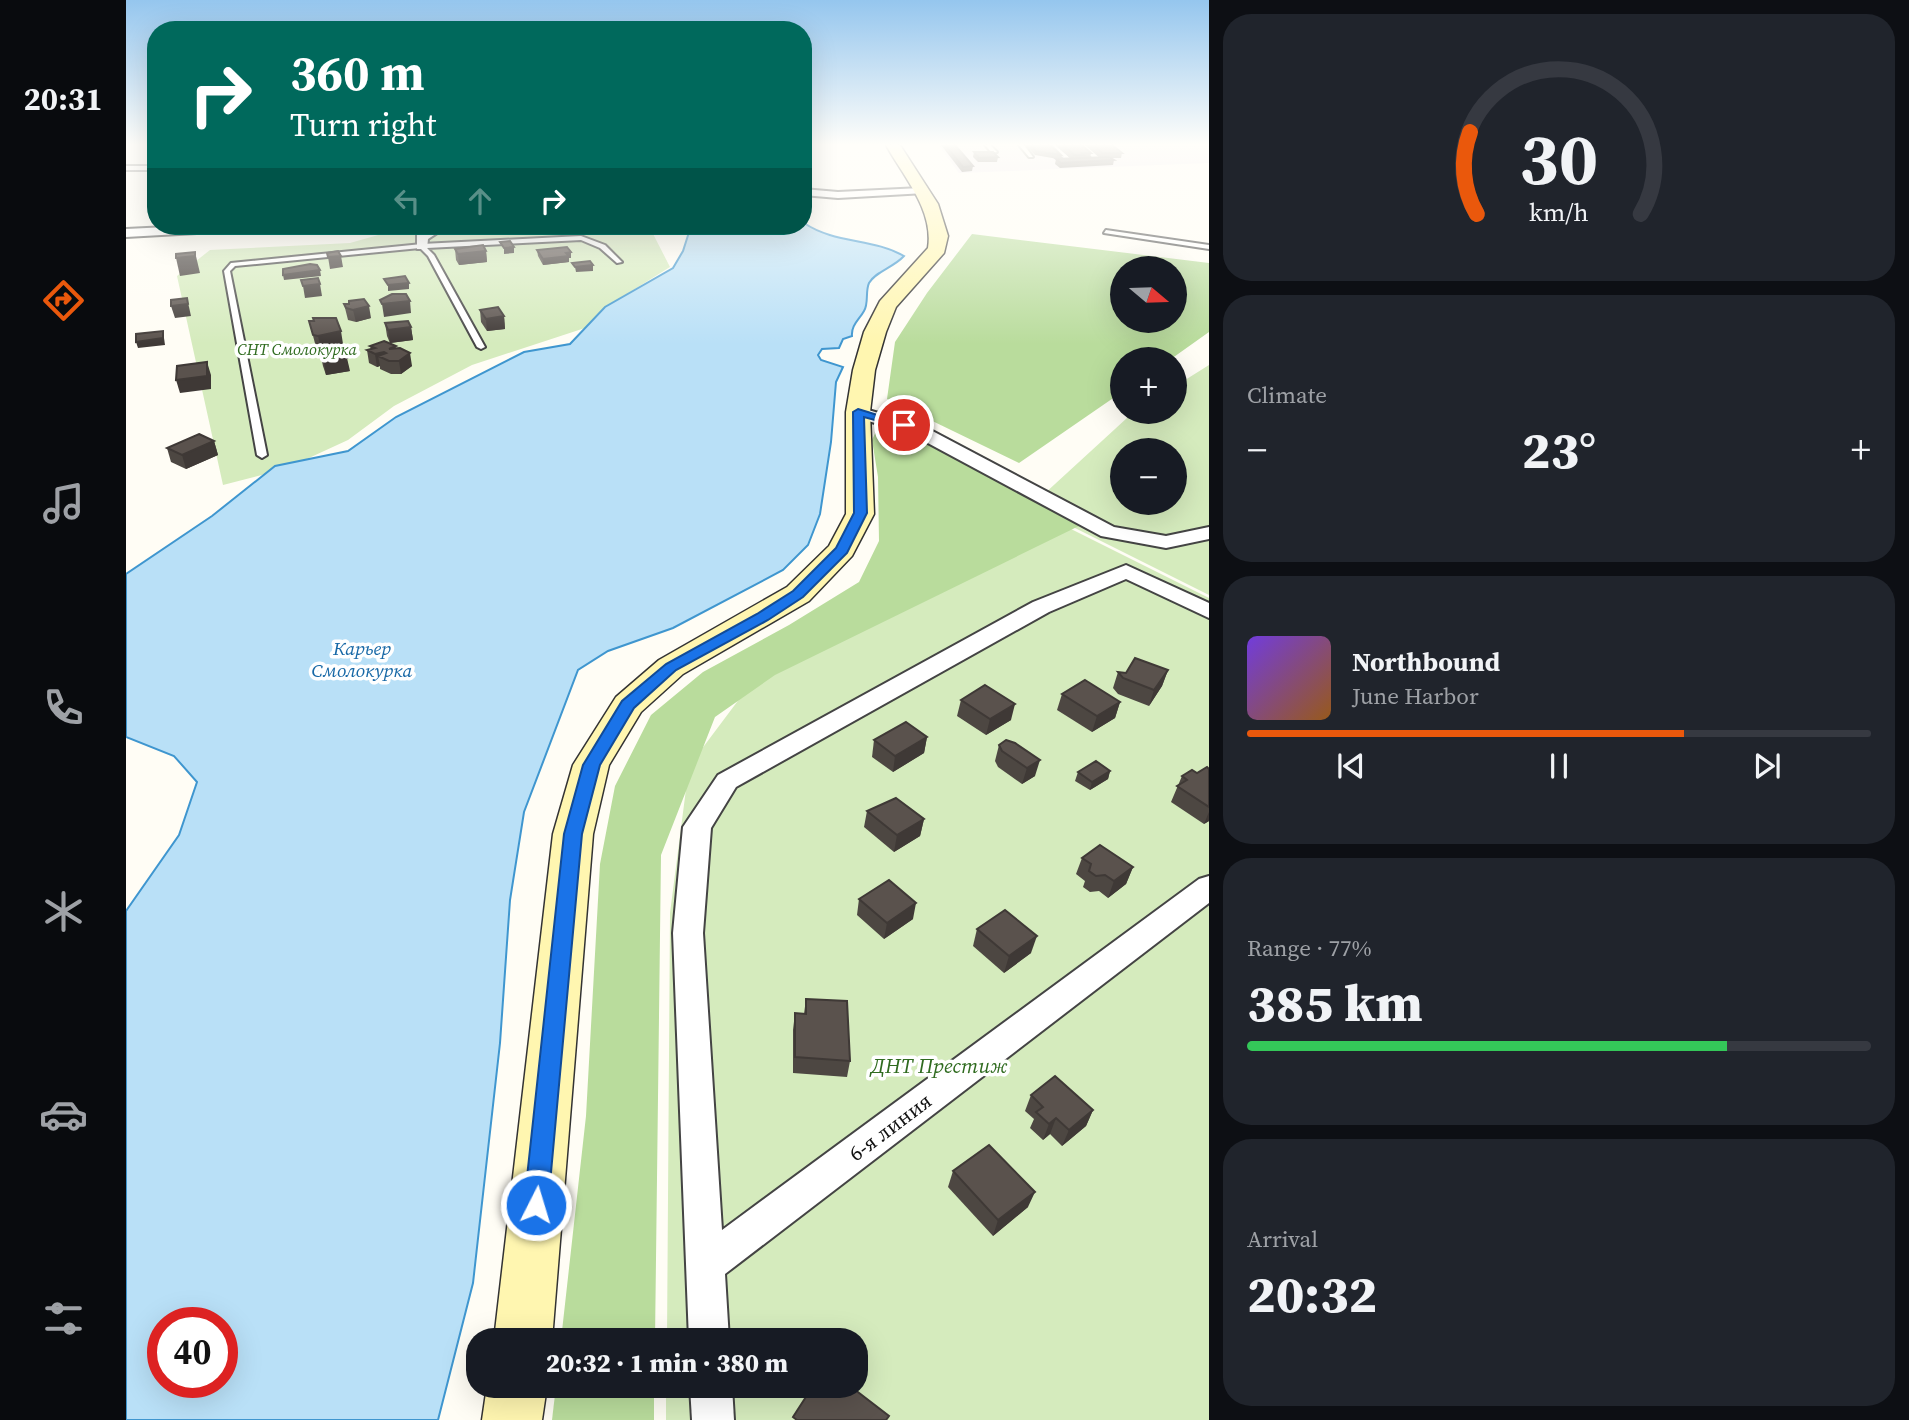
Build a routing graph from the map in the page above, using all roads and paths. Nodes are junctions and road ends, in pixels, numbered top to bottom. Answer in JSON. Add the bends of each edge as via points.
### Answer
{"nodes":[{"id":1,"x":933,"y":211,"type":"edge"},
{"id":2,"x":147,"y":232,"type":"edge"},
{"id":3,"x":1107,"y":232,"type":"dead end"},
{"id":4,"x":126,"y":233,"type":"edge"},
{"id":5,"x":426,"y":235,"type":"edge"},
{"id":6,"x":422,"y":246,"type":"junction"},
{"id":7,"x":1209,"y":247,"type":"edge"},
{"id":8,"x":619,"y":262,"type":"dead end"},
{"id":9,"x":481,"y":347,"type":"dead end"},
{"id":10,"x":858,"y":412,"type":"junction"},
{"id":11,"x":261,"y":455,"type":"dead end"},
{"id":12,"x":1209,"y":533,"type":"edge"},
{"id":13,"x":1209,"y":611,"type":"edge"},
{"id":14,"x":1209,"y":887,"type":"edge"},
{"id":15,"x":706,"y":1265,"type":"junction"},
{"id":16,"x":524,"y":1328,"type":"edge"},
{"id":17,"x":709,"y":1328,"type":"edge"},
{"id":18,"x":515,"y":1398,"type":"edge"},
{"id":19,"x":712,"y":1398,"type":"edge"},
{"id":20,"x":512,"y":1420,"type":"edge"},
{"id":21,"x":713,"y":1420,"type":"edge"}],
"edges":[{"from":1,"to":10,"type":"street","via":[[937,249],[887,305],[864,370]]},
{"from":2,"to":4,"type":"street"},
{"from":3,"to":7,"type":"lane"},
{"from":5,"to":6,"type":"street","via":[[421,238]]},
{"from":6,"to":8,"type":"lane","via":[[594,240]]},
{"from":6,"to":9,"type":"lane"},
{"from":6,"to":11,"type":"lane","via":[[250,261],[233,264],[227,271]]},
{"from":10,"to":12,"type":"street","via":[[918,429],[1108,532],[1166,542]]},
{"from":10,"to":16,"type":"street","via":[[860,513],[842,550],[798,594],[671,667],[628,705],[591,765],[573,834]]},
{"from":13,"to":15,"type":"street","via":[[1126,570],[1041,607],[727,781],[697,827],[688,933]]},
{"from":14,"to":15,"type":"street","name":"6-я линия"},
{"from":15,"to":17,"type":"street"},
{"from":18,"to":20,"type":"street"},
{"from":19,"to":21,"type":"street"}]}
